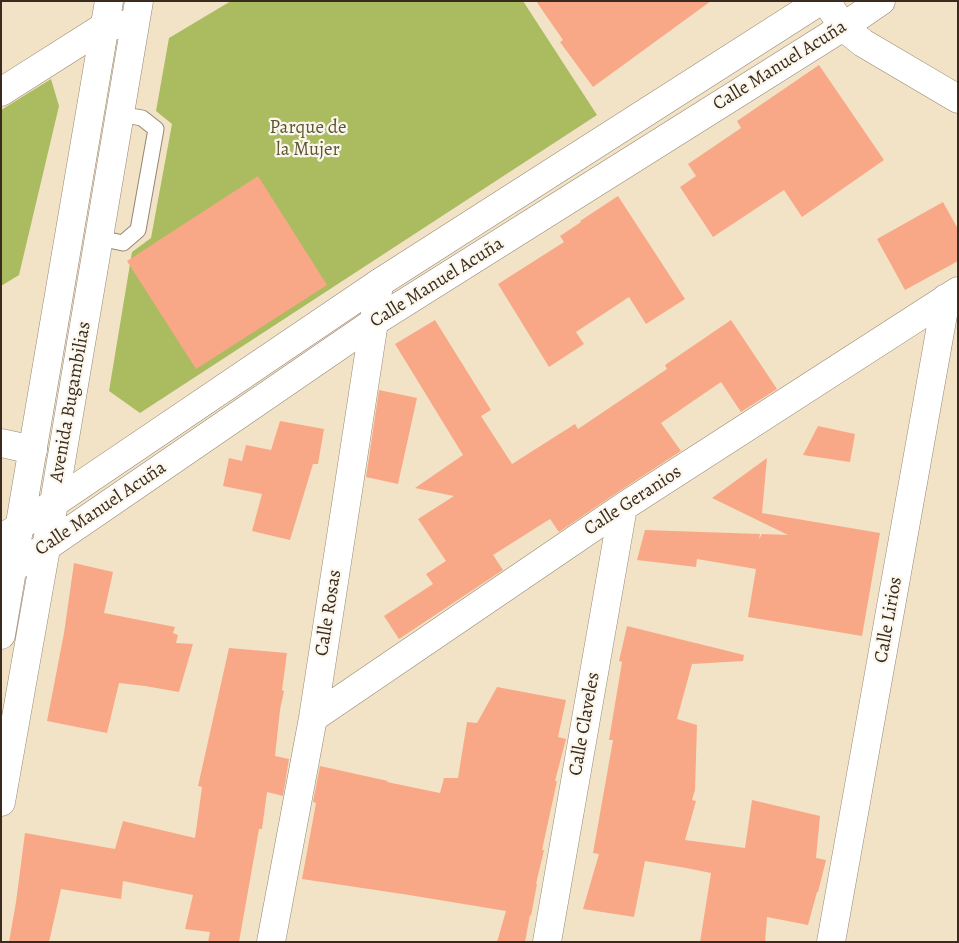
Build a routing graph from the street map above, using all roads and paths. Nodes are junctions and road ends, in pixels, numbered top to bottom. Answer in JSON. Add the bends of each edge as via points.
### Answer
{"nodes":[{"id":1,"x":820,"y":1,"type":"edge"},
{"id":2,"x":826,"y":1,"type":"edge"},
{"id":3,"x":881,"y":1,"type":"edge"},
{"id":4,"x":137,"y":13,"type":"edge"},
{"id":5,"x":107,"y":14,"type":"edge"},
{"id":6,"x":843,"y":26,"type":"junction"},
{"id":7,"x":1,"y":92,"type":"edge"},
{"id":8,"x":958,"y":99,"type":"edge"},
{"id":9,"x":120,"y":114,"type":"junction"},
{"id":10,"x":99,"y":238,"type":"junction"},
{"id":11,"x":379,"y":283,"type":"junction"},
{"id":12,"x":952,"y":294,"type":"edge"},
{"id":13,"x":374,"y":322,"type":"junction"},
{"id":14,"x":1,"y":443,"type":"edge"},
{"id":15,"x":33,"y":450,"type":"junction"},
{"id":16,"x":54,"y":503,"type":"junction"},
{"id":17,"x":623,"y":507,"type":"junction"},
{"id":18,"x":11,"y":533,"type":"edge"},
{"id":19,"x":46,"y":547,"type":"junction"},
{"id":20,"x":7,"y":572,"type":"edge"},
{"id":21,"x":1,"y":634,"type":"edge"},
{"id":22,"x":313,"y":718,"type":"junction"},
{"id":23,"x":1,"y":802,"type":"edge"},
{"id":24,"x":271,"y":942,"type":"edge"},
{"id":25,"x":547,"y":942,"type":"edge"},
{"id":26,"x":831,"y":942,"type":"edge"}],
"edges":[{"from":1,"to":11,"type":"main road","name":"Calle Manuel Acuña"},
{"from":2,"to":6,"type":"main road"},
{"from":3,"to":6,"type":"main road","name":"Calle Manuel Acuña"},
{"from":4,"to":5,"type":"main road"},
{"from":4,"to":9,"type":"main road","name":"Avenida Bugambilias"},
{"from":5,"to":7,"type":"main road"},
{"from":5,"to":15,"type":"main road","name":"Avenida Bugambilias"},
{"from":6,"to":8,"type":"main road","via":[[863,43]]},
{"from":6,"to":13,"type":"main road","name":"Calle Manuel Acuña"},
{"from":9,"to":10,"type":"main road","name":"Avenida Bugambilias"},
{"from":9,"to":10,"type":"lane","via":[[142,118],[156,129],[138,230],[122,242]]},
{"from":10,"to":16,"type":"main road","name":"Avenida Bugambilias"},
{"from":11,"to":13,"type":"main road","name":"Calle Rosas"},
{"from":11,"to":16,"type":"main road","name":"Calle Manuel Acuña"},
{"from":12,"to":17,"type":"main road","name":"Calle Geranios"},
{"from":12,"to":26,"type":"main road","name":"Calle Lirios"},
{"from":13,"to":19,"type":"main road","name":"Calle Manuel Acuña"},
{"from":13,"to":22,"type":"main road","name":"Calle Rosas"},
{"from":14,"to":15,"type":"main road"},
{"from":15,"to":18,"type":"main road","name":"Avenida Bugambilias"},
{"from":16,"to":18,"type":"main road","name":"Calle Manuel Acuña"},
{"from":16,"to":19,"type":"main road","name":"Avenida Bugambilias"},
{"from":17,"to":22,"type":"main road","name":"Calle Geranios"},
{"from":17,"to":25,"type":"main road","name":"Calle Claveles"},
{"from":18,"to":20,"type":"main road","name":"Avenida Bugambilias"},
{"from":19,"to":20,"type":"main road","name":"Calle Manuel Acuña"},
{"from":19,"to":23,"type":"main road","name":"Avenida Bugambilias"},
{"from":20,"to":21,"type":"main road","name":"Avenida Bugambilias"},
{"from":22,"to":24,"type":"main road","name":"Calle Rosas"}]}
